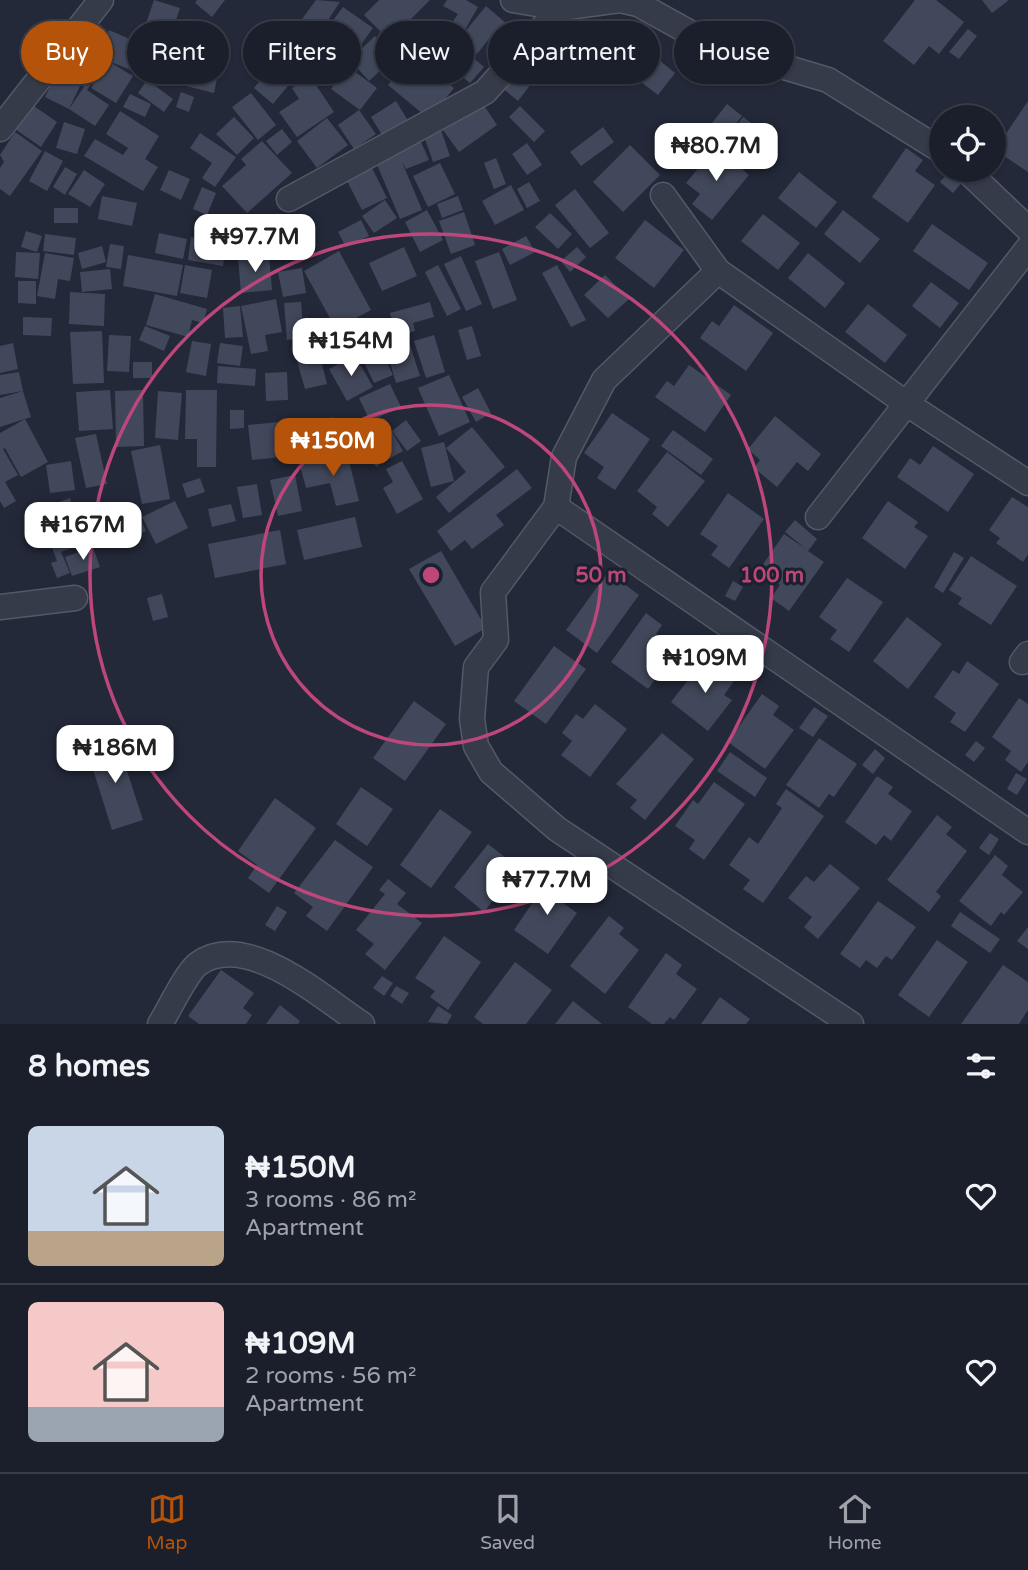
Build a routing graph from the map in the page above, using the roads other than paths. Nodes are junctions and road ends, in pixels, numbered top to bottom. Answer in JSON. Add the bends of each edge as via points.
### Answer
{"nodes":[{"id":1,"x":101,"y":0,"type":"edge"},
{"id":2,"x":513,"y":0,"type":"edge"},
{"id":3,"x":560,"y":8,"type":"junction"},
{"id":4,"x":0,"y":130,"type":"edge"},
{"id":5,"x":929,"y":143,"type":"edge"},
{"id":6,"x":979,"y":182,"type":"edge"},
{"id":7,"x":663,"y":195,"type":"dead end"},
{"id":8,"x":289,"y":199,"type":"dead end"},
{"id":9,"x":1028,"y":229,"type":"edge"},
{"id":10,"x":1028,"y":248,"type":"edge"},
{"id":11,"x":718,"y":271,"type":"junction"},
{"id":12,"x":907,"y":404,"type":"junction"},
{"id":13,"x":1028,"y":483,"type":"edge"},
{"id":14,"x":556,"y":507,"type":"junction"},
{"id":15,"x":818,"y":517,"type":"dead end"},
{"id":16,"x":75,"y":598,"type":"dead end"},
{"id":17,"x":0,"y":607,"type":"edge"},
{"id":18,"x":1028,"y":832,"type":"edge"},
{"id":19,"x":160,"y":1024,"type":"edge"},
{"id":20,"x":362,"y":1024,"type":"edge"},
{"id":21,"x":851,"y":1024,"type":"edge"}],
"edges":[{"from":1,"to":4,"type":"street"},
{"from":2,"to":3,"type":"street"},
{"from":3,"to":5,"type":"street","via":[[620,0],[638,4],[714,46],[828,80]]},
{"from":3,"to":8,"type":"street","via":[[485,92]]},
{"from":6,"to":9,"type":"street"},
{"from":7,"to":11,"type":"street"},
{"from":10,"to":12,"type":"street"},
{"from":11,"to":12,"type":"street"},
{"from":11,"to":14,"type":"street","via":[[604,380],[564,457]]},
{"from":12,"to":13,"type":"street"},
{"from":12,"to":15,"type":"street"},
{"from":14,"to":18,"type":"street"},
{"from":14,"to":21,"type":"street","via":[[493,592],[496,640],[476,667],[472,719],[481,755],[491,772],[557,829]]},
{"from":16,"to":17,"type":"street"},
{"from":19,"to":20,"type":"street","via":[[197,965],[224,953],[247,955],[275,966]]}]}
